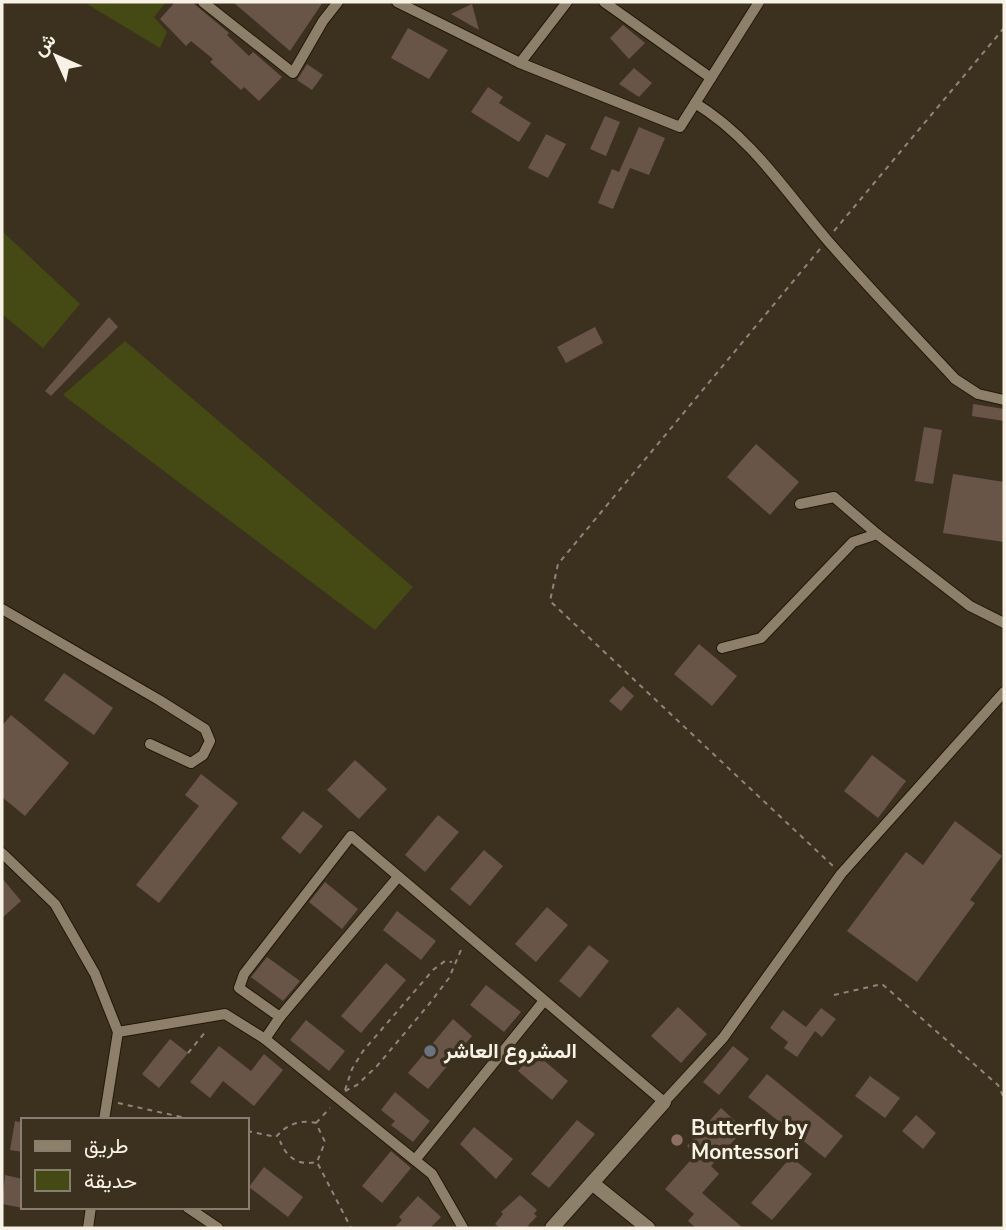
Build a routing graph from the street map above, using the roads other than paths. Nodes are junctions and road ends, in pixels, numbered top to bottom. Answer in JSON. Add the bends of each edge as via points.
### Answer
{"nodes":[{"id":1,"x":203,"y":2,"type":"edge"},
{"id":2,"x":338,"y":2,"type":"edge"},
{"id":3,"x":397,"y":2,"type":"edge"},
{"id":4,"x":567,"y":2,"type":"edge"},
{"id":5,"x":604,"y":2,"type":"edge"},
{"id":6,"x":759,"y":2,"type":"edge"},
{"id":7,"x":520,"y":63,"type":"junction"},
{"id":8,"x":710,"y":78,"type":"junction"},
{"id":9,"x":695,"y":103,"type":"junction"},
{"id":10,"x":1004,"y":400,"type":"edge"},
{"id":11,"x":800,"y":503,"type":"dead end"},
{"id":12,"x":877,"y":534,"type":"junction"},
{"id":13,"x":2,"y":610,"type":"edge"},
{"id":14,"x":1004,"y":623,"type":"edge"},
{"id":15,"x":722,"y":648,"type":"dead end"},
{"id":16,"x":1004,"y":692,"type":"edge"},
{"id":17,"x":150,"y":744,"type":"dead end"},
{"id":18,"x":2,"y":853,"type":"edge"},
{"id":19,"x":398,"y":877,"type":"junction"},
{"id":20,"x":543,"y":1002,"type":"junction"},
{"id":21,"x":280,"y":1017,"type":"junction"},
{"id":22,"x":118,"y":1032,"type":"junction"},
{"id":23,"x":265,"y":1039,"type":"junction"},
{"id":24,"x":664,"y":1102,"type":"junction"},
{"id":25,"x":104,"y":1118,"type":"edge"},
{"id":26,"x":415,"y":1160,"type":"junction"},
{"id":27,"x":592,"y":1183,"type":"junction"},
{"id":28,"x":91,"y":1209,"type":"edge"},
{"id":29,"x":190,"y":1209,"type":"edge"},
{"id":30,"x":88,"y":1228,"type":"edge"},
{"id":31,"x":218,"y":1228,"type":"edge"},
{"id":32,"x":463,"y":1228,"type":"edge"},
{"id":33,"x":552,"y":1228,"type":"edge"},
{"id":34,"x":648,"y":1228,"type":"edge"}],
"edges":[{"from":1,"to":2,"type":"street","via":[[293,73]]},
{"from":3,"to":7,"type":"street"},
{"from":4,"to":7,"type":"street"},
{"from":5,"to":8,"type":"street"},
{"from":6,"to":8,"type":"street"},
{"from":7,"to":9,"type":"street","via":[[680,127]]},
{"from":8,"to":9,"type":"street"},
{"from":9,"to":10,"type":"street","via":[[747,142],[827,240],[955,379],[978,394]]},
{"from":11,"to":12,"type":"street","via":[[834,497]]},
{"from":12,"to":14,"type":"street","via":[[970,606]]},
{"from":12,"to":15,"type":"street","via":[[853,542],[761,638]]},
{"from":13,"to":17,"type":"street","via":[[159,700],[205,729],[210,741],[191,763]]},
{"from":16,"to":24,"type":"street","via":[[841,874],[723,1038]]},
{"from":18,"to":22,"type":"street","via":[[55,904],[95,974]]},
{"from":19,"to":20,"type":"street"},
{"from":19,"to":21,"type":"street"},
{"from":19,"to":21,"type":"street","via":[[351,836],[244,974],[239,988]]},
{"from":20,"to":24,"type":"street"},
{"from":20,"to":26,"type":"street"},
{"from":21,"to":23,"type":"street"},
{"from":22,"to":23,"type":"street","via":[[225,1014]]},
{"from":22,"to":25,"type":"street"},
{"from":23,"to":26,"type":"street"},
{"from":24,"to":27,"type":"street"},
{"from":26,"to":32,"type":"street","via":[[432,1174]]},
{"from":27,"to":33,"type":"street"},
{"from":27,"to":34,"type":"street"},
{"from":28,"to":30,"type":"street"},
{"from":29,"to":31,"type":"street"}]}
